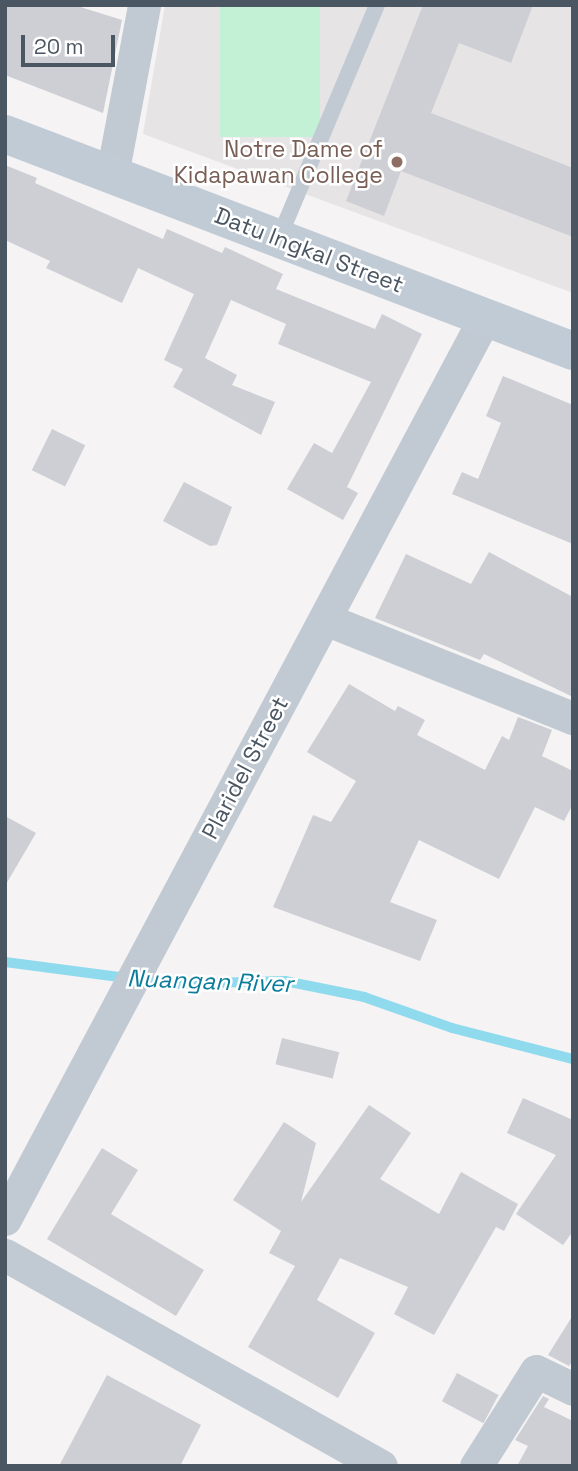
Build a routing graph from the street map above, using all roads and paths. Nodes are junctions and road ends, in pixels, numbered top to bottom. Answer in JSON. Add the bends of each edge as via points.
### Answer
{"nodes":[{"id":1,"x":144,"y":5,"type":"edge"},
{"id":2,"x":377,"y":5,"type":"edge"},
{"id":3,"x":5,"y":134,"type":"edge"},
{"id":4,"x":112,"y":175,"type":"junction"},
{"id":5,"x":279,"y":239,"type":"junction"},
{"id":6,"x":485,"y":317,"type":"junction"},
{"id":7,"x":573,"y":351,"type":"edge"},
{"id":8,"x":325,"y":619,"type":"junction"},
{"id":9,"x":573,"y":718,"type":"edge"},
{"id":10,"x":5,"y":1220,"type":"edge"},
{"id":11,"x":5,"y":1255,"type":"edge"},
{"id":12,"x":573,"y":1389,"type":"edge"},
{"id":13,"x":381,"y":1466,"type":"edge"},
{"id":14,"x":475,"y":1466,"type":"edge"}],
"edges":[{"from":1,"to":4,"type":"street"},
{"from":2,"to":5,"type":"lane"},
{"from":3,"to":4,"type":"street","name":"Datu Ingkal Street"},
{"from":4,"to":5,"type":"street","name":"Datu Ingkal Street"},
{"from":5,"to":6,"type":"street","name":"Datu Ingkal Street"},
{"from":6,"to":7,"type":"street","name":"Datu Ingkal Street"},
{"from":6,"to":8,"type":"street","name":"Plaridel Street"},
{"from":8,"to":9,"type":"street"},
{"from":8,"to":10,"type":"street","name":"Plaridel Street"},
{"from":11,"to":13,"type":"street"},
{"from":12,"to":14,"type":"street","via":[[536,1371]]}]}
